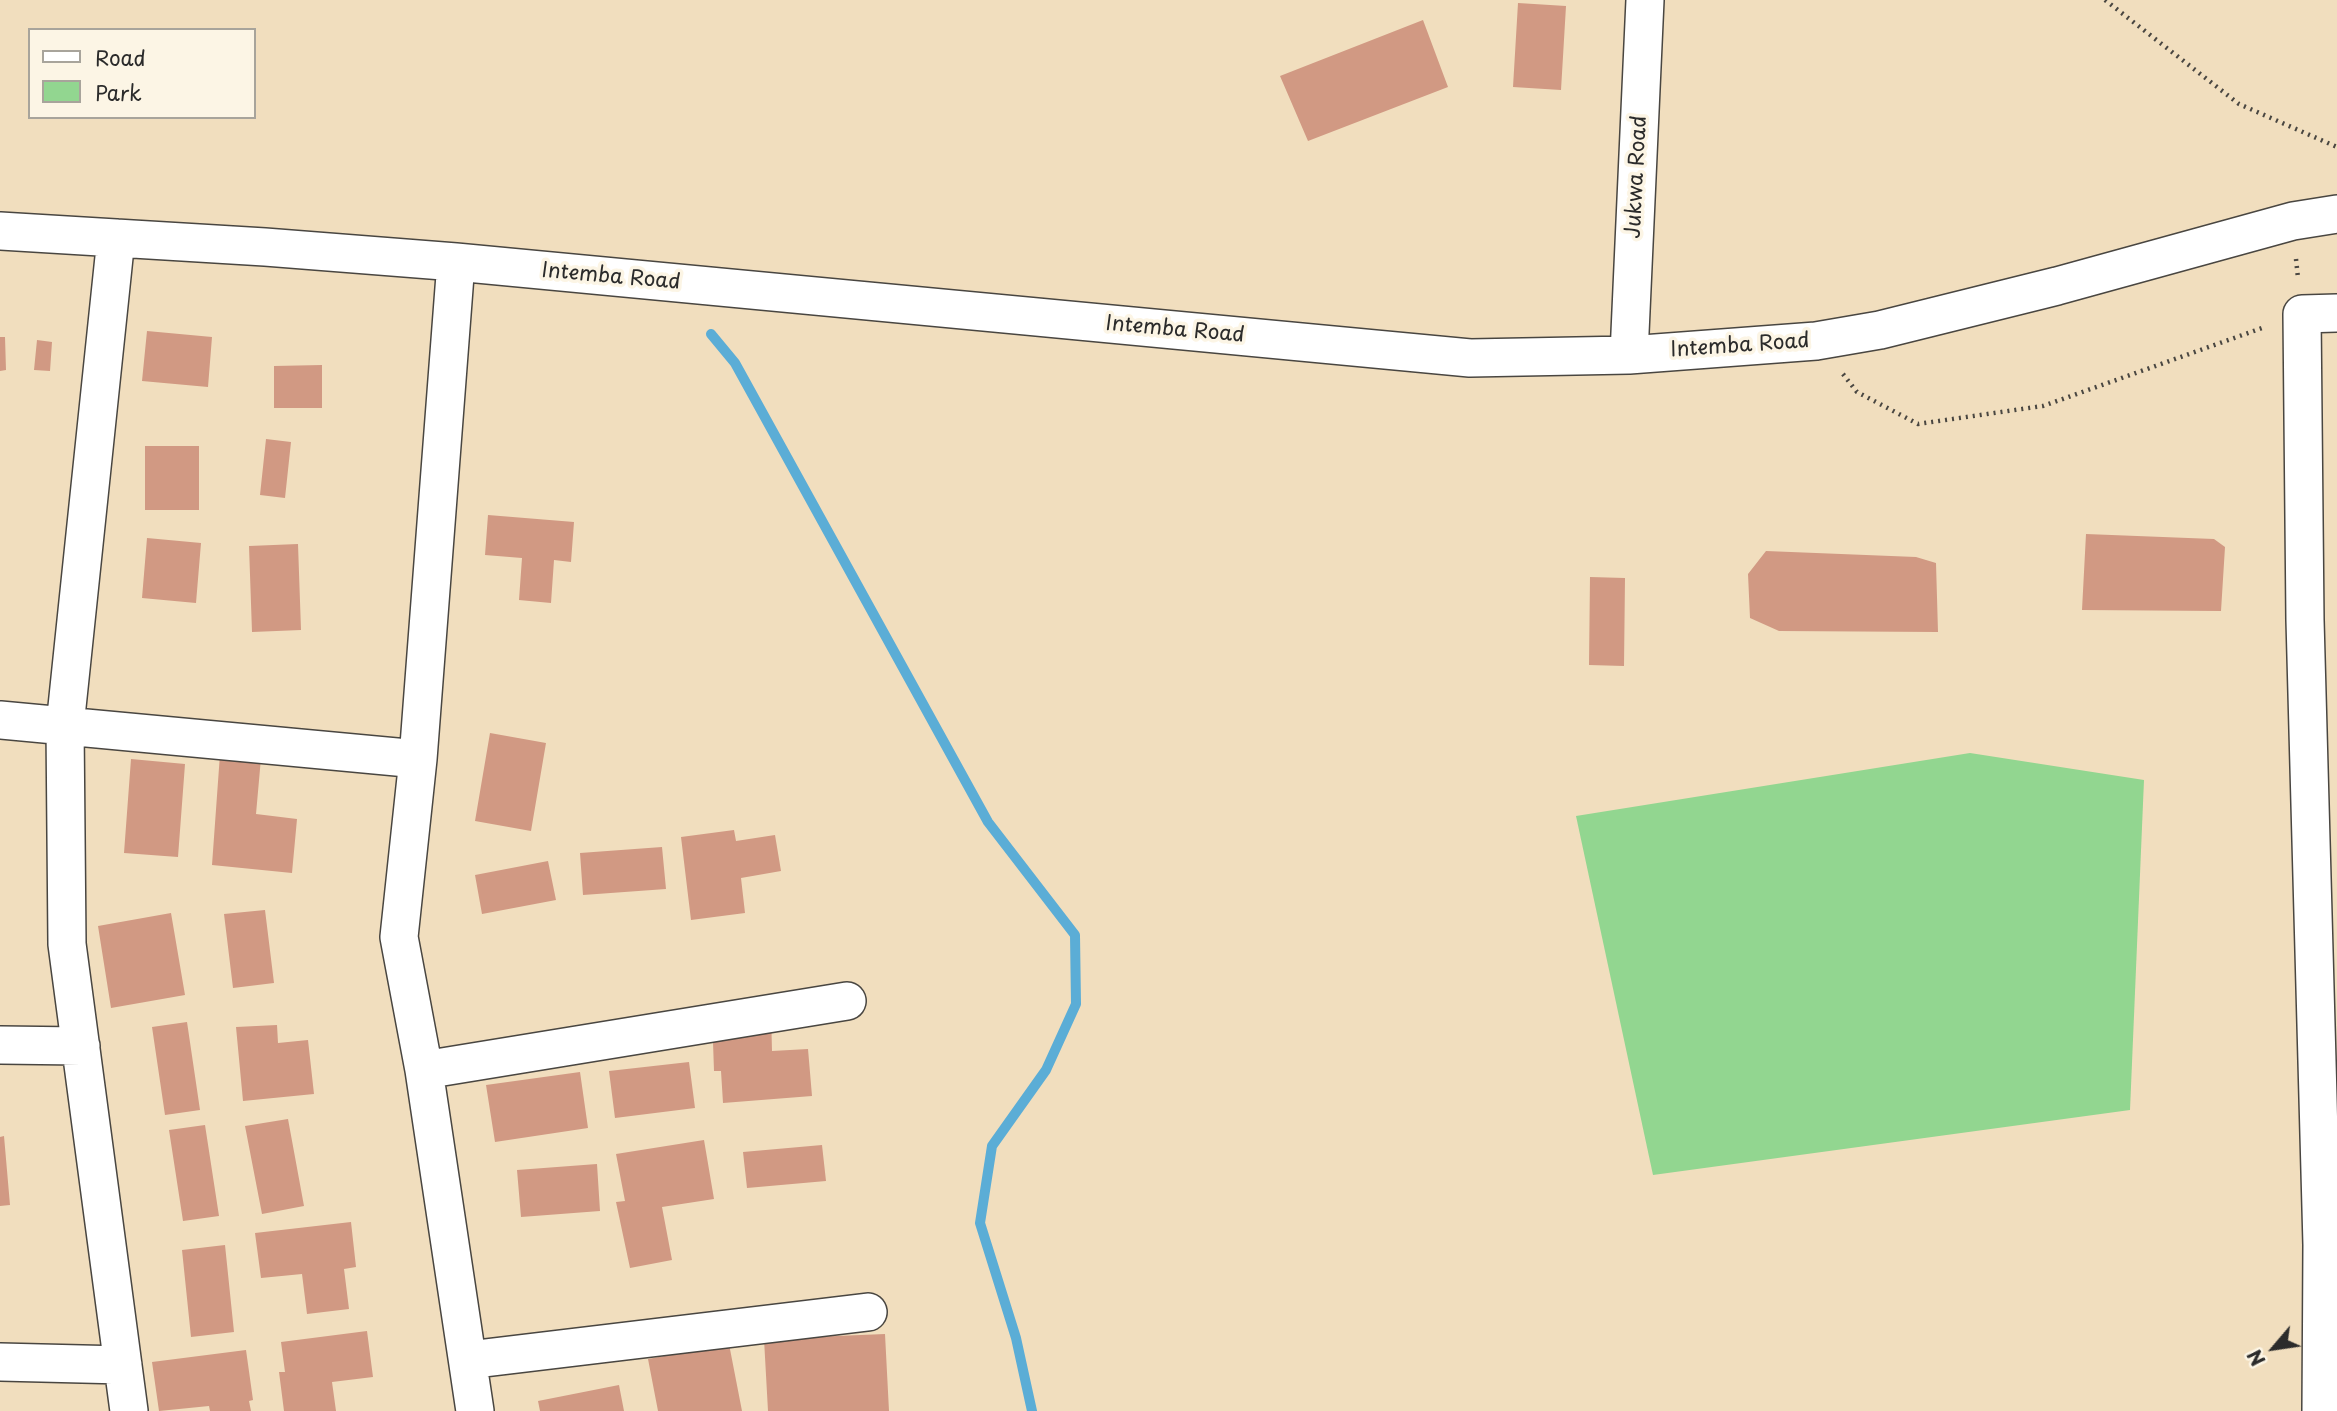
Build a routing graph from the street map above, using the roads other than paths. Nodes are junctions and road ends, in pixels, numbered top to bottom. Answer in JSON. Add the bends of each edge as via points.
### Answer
{"nodes":[{"id":1,"x":1645,"y":0,"type":"edge"},
{"id":2,"x":2337,"y":214,"type":"edge"},
{"id":3,"x":0,"y":231,"type":"edge"},
{"id":4,"x":116,"y":238,"type":"junction"},
{"id":5,"x":456,"y":262,"type":"junction"},
{"id":6,"x":2319,"y":314,"type":"edge"},
{"id":7,"x":1629,"y":355,"type":"junction"},
{"id":8,"x":2321,"y":620,"type":"edge"},
{"id":9,"x":0,"y":720,"type":"edge"},
{"id":10,"x":65,"y":726,"type":"junction"},
{"id":11,"x":418,"y":759,"type":"junction"},
{"id":12,"x":2325,"y":931,"type":"edge"},
{"id":13,"x":847,"y":1001,"type":"dead end"},
{"id":14,"x":0,"y":1045,"type":"edge"},
{"id":15,"x":81,"y":1046,"type":"junction"},
{"id":16,"x":424,"y":1070,"type":"junction"},
{"id":17,"x":2330,"y":1245,"type":"edge"},
{"id":18,"x":868,"y":1312,"type":"dead end"},
{"id":19,"x":468,"y":1360,"type":"junction"},
{"id":20,"x":0,"y":1362,"type":"edge"},
{"id":21,"x":123,"y":1365,"type":"junction"},
{"id":22,"x":129,"y":1411,"type":"edge"},
{"id":23,"x":475,"y":1411,"type":"edge"},
{"id":24,"x":2321,"y":1411,"type":"edge"}],
"edges":[{"from":1,"to":7,"type":"street","name":"Jukwa Road"},
{"from":2,"to":7,"type":"street","name":"Intemba Road","via":[[2293,221],[1880,330],[1816,341]]},
{"from":3,"to":4,"type":"street","name":"Intemba Road"},
{"from":4,"to":5,"type":"street","name":"Intemba Road"},
{"from":4,"to":10,"type":"street"},
{"from":5,"to":7,"type":"street","name":"Intemba Road","via":[[1470,358]]},
{"from":5,"to":11,"type":"street"},
{"from":6,"to":8,"type":"street"},
{"from":8,"to":12,"type":"street"},
{"from":9,"to":10,"type":"street"},
{"from":10,"to":11,"type":"street"},
{"from":10,"to":15,"type":"street","via":[[67,944]]},
{"from":11,"to":16,"type":"street","via":[[399,937]]},
{"from":12,"to":17,"type":"street"},
{"from":13,"to":16,"type":"street"},
{"from":14,"to":15,"type":"street"},
{"from":15,"to":21,"type":"street"},
{"from":16,"to":19,"type":"street"},
{"from":17,"to":24,"type":"street"},
{"from":18,"to":19,"type":"street"},
{"from":19,"to":23,"type":"street"},
{"from":20,"to":21,"type":"street"},
{"from":21,"to":22,"type":"street"}]}
